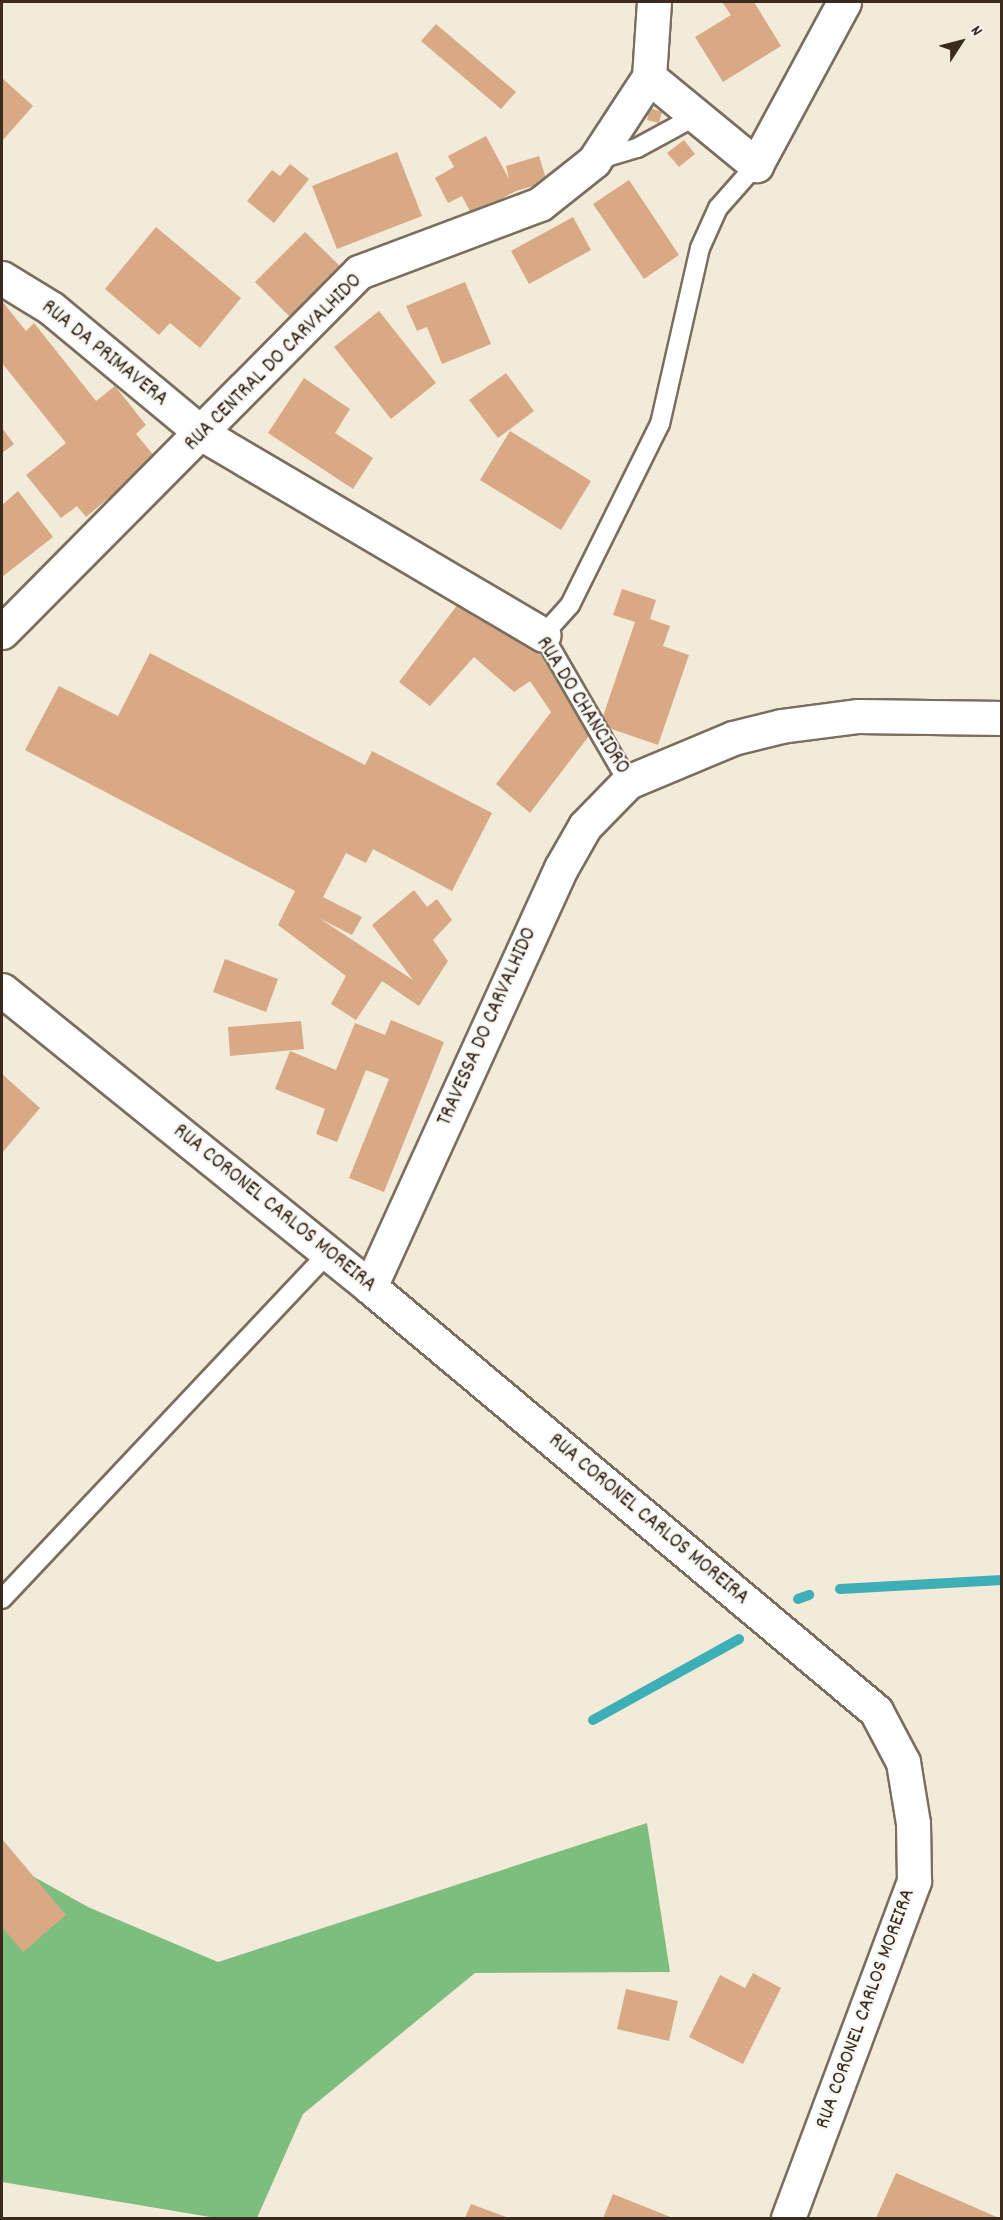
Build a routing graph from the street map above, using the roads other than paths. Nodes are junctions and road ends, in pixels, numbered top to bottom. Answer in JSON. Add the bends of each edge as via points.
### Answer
{"nodes":[{"id":1,"x":654,"y":2,"type":"edge"},
{"id":2,"x":844,"y":2,"type":"edge"},
{"id":3,"x":649,"y":77,"type":"junction"},
{"id":4,"x":696,"y":116,"type":"junction"},
{"id":5,"x":594,"y":161,"type":"junction"},
{"id":6,"x":756,"y":165,"type":"junction"},
{"id":7,"x":2,"y":278,"type":"edge"},
{"id":8,"x":204,"y":435,"type":"junction"},
{"id":9,"x":2,"y":632,"type":"edge"},
{"id":10,"x":543,"y":635,"type":"junction"},
{"id":11,"x":1002,"y":718,"type":"edge"},
{"id":12,"x":628,"y":782,"type":"junction"},
{"id":13,"x":2,"y":990,"type":"edge"},
{"id":14,"x":328,"y":1252,"type":"junction"},
{"id":15,"x":370,"y":1287,"type":"junction"},
{"id":16,"x":2,"y":1599,"type":"edge"},
{"id":17,"x":788,"y":2218,"type":"edge"}],
"edges":[{"from":1,"to":3,"type":"street","name":"RUA CENTRAL DO CARVALHIDO"},
{"from":2,"to":6,"type":"street"},
{"from":3,"to":4,"type":"street"},
{"from":3,"to":5,"type":"street","name":"RUA CENTRAL DO CARVALHIDO"},
{"from":4,"to":5,"type":"lane","via":[[637,148]]},
{"from":4,"to":6,"type":"street"},
{"from":5,"to":8,"type":"street","name":"RUA CENTRAL DO CARVALHIDO","via":[[540,204],[359,272]]},
{"from":6,"to":10,"type":"lane","via":[[718,208],[700,248],[660,424],[570,604]]},
{"from":7,"to":8,"type":"street","name":"RUA DA PRIMAVERA","via":[[51,308]]},
{"from":8,"to":9,"type":"street","name":"RUA CENTRAL DO CARVALHIDO"},
{"from":8,"to":10,"type":"street","name":"RUA DO CHANCIDRO"},
{"from":10,"to":12,"type":"lane","name":"RUA DO CHANCIDRO"},
{"from":11,"to":12,"type":"street","name":"RUA DO CHANCIDRO","via":[[858,716],[781,726],[733,738]]},
{"from":12,"to":15,"type":"street","name":"TRAVESSA DO CARVALHIDO","via":[[585,826],[561,868]]},
{"from":13,"to":14,"type":"street","name":"RUA CORONEL CARLOS MOREIRA"},
{"from":14,"to":15,"type":"street","name":"RUA CORONEL CARLOS MOREIRA"},
{"from":14,"to":16,"type":"lane"},
{"from":15,"to":17,"type":"street","name":"RUA CORONEL CARLOS MOREIRA","via":[[876,1711],[903,1762],[913,1823],[914,1881]]}]}
